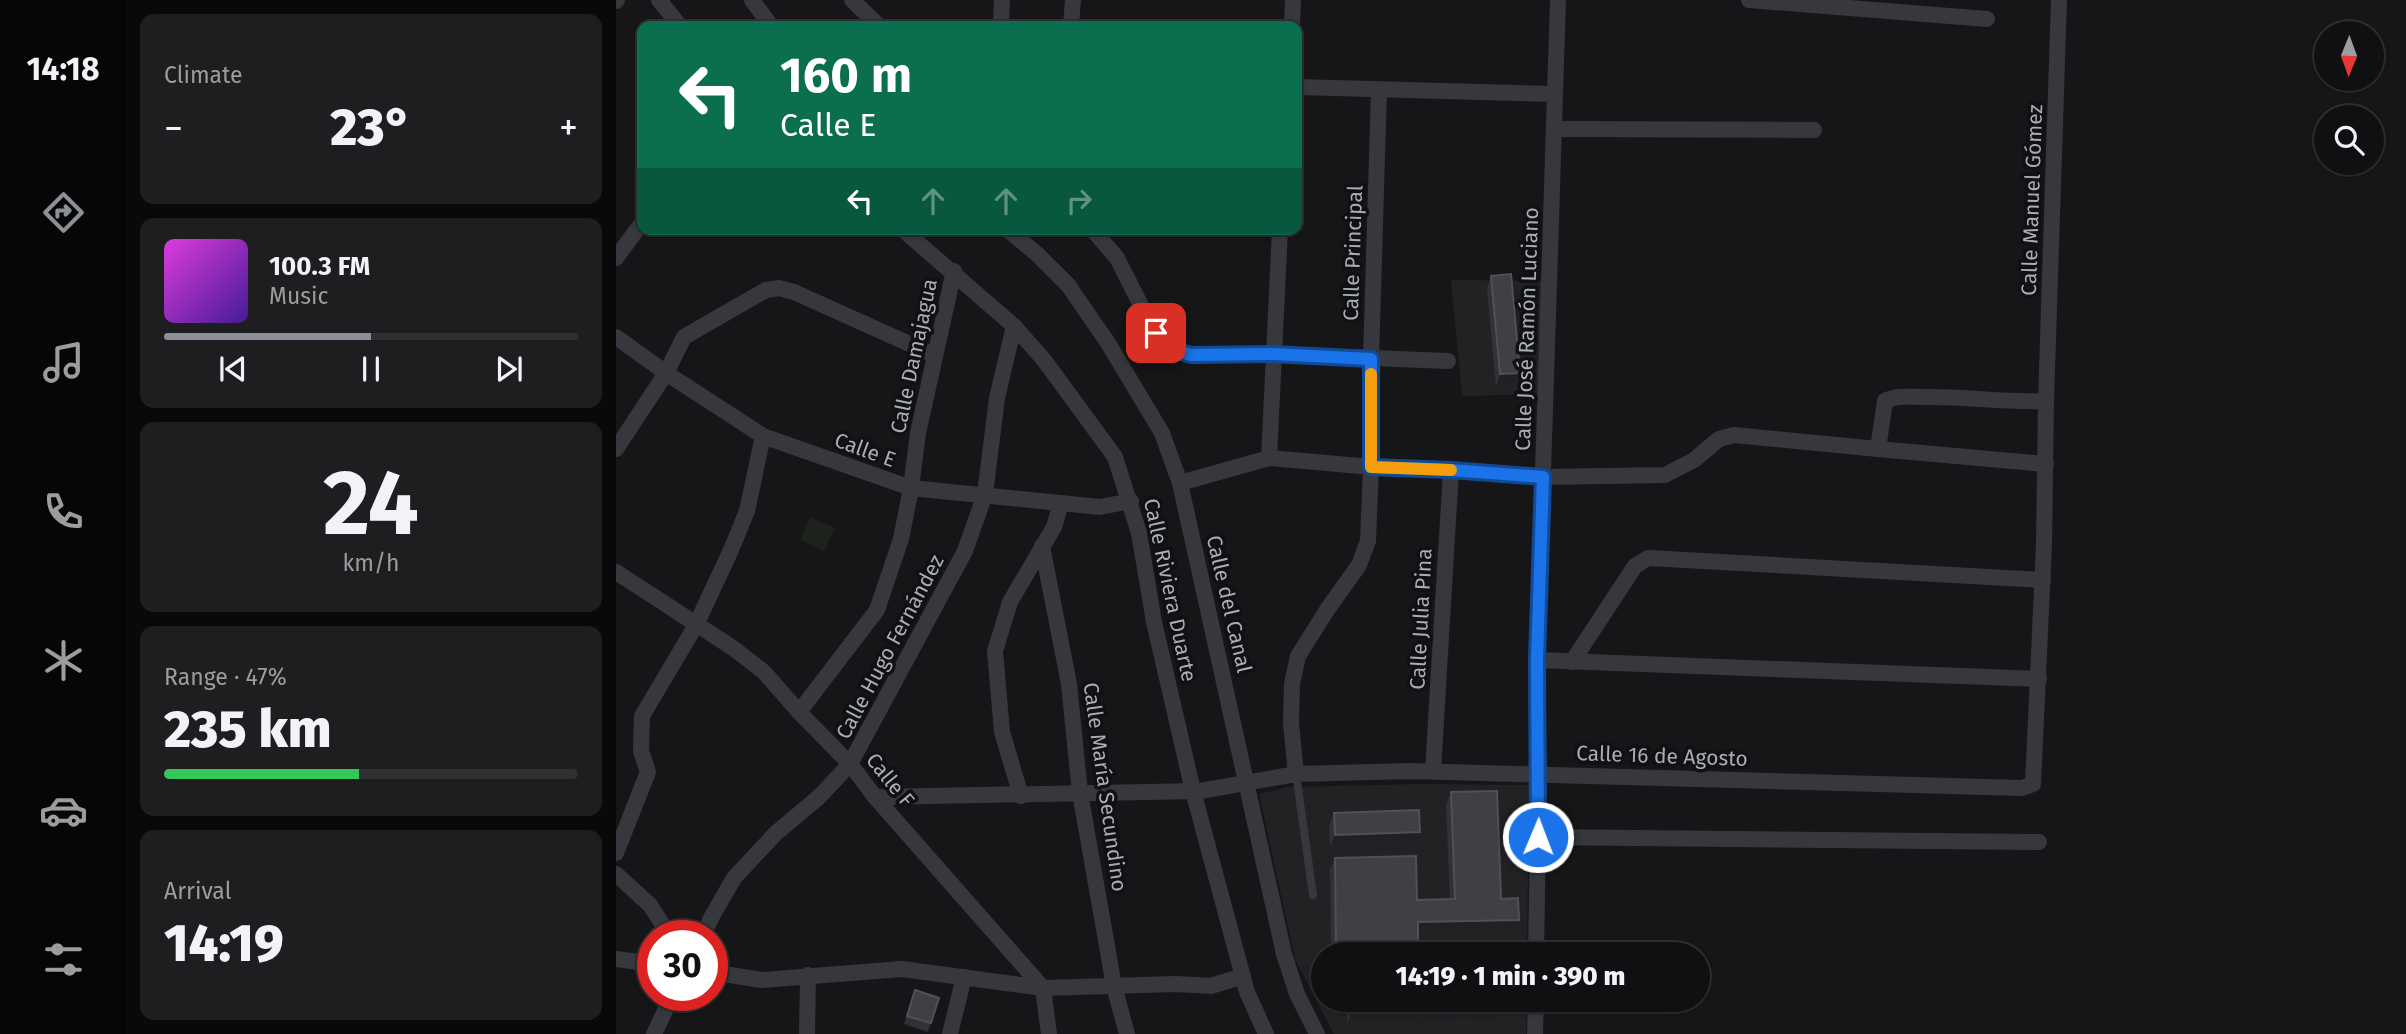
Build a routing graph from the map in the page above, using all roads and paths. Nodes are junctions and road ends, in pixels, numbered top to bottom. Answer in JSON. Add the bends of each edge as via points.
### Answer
{"nodes":[{"id":1,"x":659,"y":0,"type":"edge"},
{"id":2,"x":752,"y":0,"type":"edge"},
{"id":3,"x":852,"y":0,"type":"edge"},
{"id":4,"x":1002,"y":0,"type":"edge"},
{"id":5,"x":1073,"y":0,"type":"edge"},
{"id":6,"x":1293,"y":0,"type":"edge"},
{"id":7,"x":1558,"y":0,"type":"edge"},
{"id":8,"x":1749,"y":0,"type":"edge"},
{"id":9,"x":2059,"y":0,"type":"edge"},
{"id":10,"x":1987,"y":19,"type":"dead end"},
{"id":11,"x":676,"y":21,"type":"edge"},
{"id":12,"x":767,"y":21,"type":"edge"},
{"id":13,"x":874,"y":21,"type":"edge"},
{"id":14,"x":1001,"y":21,"type":"edge"},
{"id":15,"x":1071,"y":21,"type":"edge"},
{"id":16,"x":1292,"y":21,"type":"edge"},
{"id":17,"x":1302,"y":87,"type":"edge"},
{"id":18,"x":1379,"y":90,"type":"junction"},
{"id":19,"x":1555,"y":94,"type":"junction"},
{"id":20,"x":1554,"y":130,"type":"junction"},
{"id":21,"x":1814,"y":131,"type":"dead end"},
{"id":22,"x":637,"y":230,"type":"edge"},
{"id":23,"x":909,"y":235,"type":"edge"},
{"id":24,"x":1014,"y":235,"type":"edge"},
{"id":25,"x":1097,"y":235,"type":"edge"},
{"id":26,"x":1280,"y":235,"type":"edge"},
{"id":27,"x":616,"y":258,"type":"edge"},
{"id":28,"x":954,"y":271,"type":"junction"},
{"id":29,"x":1014,"y":326,"type":"junction"},
{"id":30,"x":616,"y":337,"type":"edge"},
{"id":31,"x":1273,"y":354,"type":"junction"},
{"id":32,"x":934,"y":355,"type":"junction"},
{"id":33,"x":1371,"y":359,"type":"junction"},
{"id":34,"x":1448,"y":361,"type":"dead end"},
{"id":35,"x":666,"y":373,"type":"junction"},
{"id":36,"x":2046,"y":401,"type":"junction"},
{"id":37,"x":763,"y":436,"type":"junction"},
{"id":38,"x":616,"y":449,"type":"edge"},
{"id":39,"x":1878,"y":449,"type":"junction"},
{"id":40,"x":1269,"y":458,"type":"junction"},
{"id":41,"x":2046,"y":464,"type":"junction"},
{"id":42,"x":1371,"y":467,"type":"junction"},
{"id":43,"x":1451,"y":470,"type":"junction"},
{"id":44,"x":1543,"y":477,"type":"junction"},
{"id":45,"x":1180,"y":483,"type":"junction"},
{"id":46,"x":911,"y":488,"type":"junction"},
{"id":47,"x":985,"y":494,"type":"junction"},
{"id":48,"x":1131,"y":501,"type":"junction"},
{"id":49,"x":1061,"y":503,"type":"junction"},
{"id":50,"x":1042,"y":546,"type":"junction"},
{"id":51,"x":616,"y":572,"type":"edge"},
{"id":52,"x":2043,"y":580,"type":"junction"},
{"id":53,"x":696,"y":625,"type":"junction"},
{"id":54,"x":1537,"y":660,"type":"junction"},
{"id":55,"x":1572,"y":662,"type":"junction"},
{"id":56,"x":2039,"y":679,"type":"junction"},
{"id":57,"x":799,"y":712,"type":"junction"},
{"id":58,"x":850,"y":764,"type":"junction"},
{"id":59,"x":1433,"y":771,"type":"junction"},
{"id":60,"x":1296,"y":774,"type":"junction"},
{"id":61,"x":1539,"y":774,"type":"junction"},
{"id":62,"x":1244,"y":783,"type":"junction"},
{"id":63,"x":2033,"y":785,"type":"joint"},
{"id":64,"x":1197,"y":791,"type":"junction"},
{"id":65,"x":1080,"y":793,"type":"junction"},
{"id":66,"x":1021,"y":796,"type":"junction"},
{"id":67,"x":875,"y":797,"type":"junction"},
{"id":68,"x":1538,"y":837,"type":"junction"},
{"id":69,"x":2039,"y":842,"type":"dead end"},
{"id":70,"x":616,"y":853,"type":"edge"},
{"id":71,"x":616,"y":874,"type":"edge"},
{"id":72,"x":1313,"y":895,"type":"dead end"},
{"id":73,"x":660,"y":920,"type":"edge"},
{"id":74,"x":710,"y":920,"type":"edge"},
{"id":75,"x":1536,"y":942,"type":"edge"},
{"id":76,"x":616,"y":959,"type":"edge"},
{"id":77,"x":637,"y":962,"type":"edge"},
{"id":78,"x":728,"y":975,"type":"edge"},
{"id":79,"x":808,"y":975,"type":"junction"},
{"id":80,"x":1243,"y":976,"type":"junction"},
{"id":81,"x":964,"y":977,"type":"junction"},
{"id":82,"x":1114,"y":986,"type":"junction"},
{"id":83,"x":1043,"y":988,"type":"junction"},
{"id":84,"x":665,"y":1011,"type":"edge"},
{"id":85,"x":1536,"y":1012,"type":"edge"},
{"id":86,"x":654,"y":1034,"type":"edge"},
{"id":87,"x":807,"y":1034,"type":"edge"},
{"id":88,"x":950,"y":1034,"type":"edge"},
{"id":89,"x":1049,"y":1034,"type":"edge"},
{"id":90,"x":1126,"y":1034,"type":"edge"},
{"id":91,"x":1266,"y":1034,"type":"edge"},
{"id":92,"x":1317,"y":1034,"type":"edge"},
{"id":93,"x":1535,"y":1034,"type":"edge"}],
"edges":[{"from":1,"to":11,"type":"street"},
{"from":2,"to":12,"type":"street"},
{"from":3,"to":13,"type":"street"},
{"from":4,"to":14,"type":"street"},
{"from":5,"to":15,"type":"street"},
{"from":6,"to":16,"type":"street"},
{"from":7,"to":19,"type":"street","name":"Calle José Ramón Luciano"},
{"from":8,"to":10,"type":"street"},
{"from":9,"to":36,"type":"street","name":"Calle Manuel Gómez"},
{"from":17,"to":18,"type":"street"},
{"from":18,"to":19,"type":"street"},
{"from":18,"to":33,"type":"street","name":"Calle Principal"},
{"from":19,"to":20,"type":"street","name":"Calle José Ramón Luciano"},
{"from":20,"to":21,"type":"street"},
{"from":20,"to":44,"type":"street","name":"Calle José Ramón Luciano"},
{"from":22,"to":27,"type":"street"},
{"from":23,"to":28,"type":"street","name":"Calle Riviera Duarte"},
{"from":24,"to":45,"type":"street","name":"Calle del Canal","via":[[1068,285],[1101,333],[1162,433]]},
{"from":25,"to":31,"type":"street","via":[[1116,258],[1156,333],[1172,349],[1191,355]]},
{"from":26,"to":31,"type":"street"},
{"from":28,"to":29,"type":"street","name":"Calle Riviera Duarte"},
{"from":28,"to":32,"type":"street","name":"Calle Damajagua"},
{"from":29,"to":47,"type":"street","name":"Calle Hugo Fernández","via":[[997,398]]},
{"from":29,"to":48,"type":"street","name":"Calle Riviera Duarte","via":[[1104,439]]},
{"from":30,"to":35,"type":"street","name":"Calle E"},
{"from":31,"to":33,"type":"street"},
{"from":31,"to":40,"type":"street"},
{"from":32,"to":35,"type":"street","via":[[779,288],[766,290],[684,338]]},
{"from":32,"to":46,"type":"street","name":"Calle Damajagua"},
{"from":33,"to":34,"type":"street"},
{"from":33,"to":42,"type":"street","name":"Calle Principal"},
{"from":35,"to":37,"type":"street","name":"Calle E"},
{"from":35,"to":38,"type":"street"},
{"from":36,"to":39,"type":"street","via":[[1894,397],[1885,401]]},
{"from":36,"to":41,"type":"street","name":"Calle Manuel Gómez"},
{"from":37,"to":46,"type":"street","name":"Calle E"},
{"from":37,"to":53,"type":"street","via":[[747,511]]},
{"from":39,"to":41,"type":"street"},
{"from":39,"to":44,"type":"street","via":[[1734,435],[1719,439],[1694,460],[1665,475]]},
{"from":40,"to":42,"type":"street"},
{"from":40,"to":45,"type":"street"},
{"from":41,"to":52,"type":"street","name":"Calle Manuel Gómez"},
{"from":42,"to":43,"type":"street"},
{"from":42,"to":60,"type":"street","name":"Calle Principal","via":[[1368,541],[1359,565],[1298,656],[1291,723]]},
{"from":43,"to":44,"type":"street"},
{"from":43,"to":59,"type":"street","name":"Calle Julia Pina"},
{"from":44,"to":54,"type":"street","name":"Calle José Ramón Luciano"},
{"from":45,"to":62,"type":"street","name":"Calle del Canal"},
{"from":46,"to":47,"type":"street","name":"Calle E"},
{"from":46,"to":57,"type":"street","name":"Calle Damajagua","via":[[901,539],[877,610]]},
{"from":47,"to":49,"type":"street","name":"Calle E"},
{"from":47,"to":58,"type":"street","name":"Calle Hugo Fernández","via":[[965,551]]},
{"from":48,"to":49,"type":"street","name":"Calle E","via":[[1100,507]]},
{"from":48,"to":64,"type":"street","name":"Calle Riviera Duarte","via":[[1154,622]]},
{"from":49,"to":50,"type":"street"},
{"from":50,"to":65,"type":"street","name":"Calle María Secundino","via":[[1069,684]]},
{"from":50,"to":66,"type":"street","via":[[1010,602],[995,651],[1002,732]]},
{"from":51,"to":53,"type":"street","name":"Calle F"},
{"from":52,"to":55,"type":"street","via":[[1648,558],[1635,566]]},
{"from":52,"to":56,"type":"street","name":"Calle Manuel Gómez"},
{"from":53,"to":57,"type":"street","name":"Calle F","via":[[764,672]]},
{"from":53,"to":70,"type":"street","via":[[642,716],[641,751],[648,772]]},
{"from":54,"to":55,"type":"street"},
{"from":54,"to":61,"type":"street","name":"Calle José Ramón Luciano"},
{"from":55,"to":56,"type":"street"},
{"from":56,"to":63,"type":"street","name":"Calle Manuel Gómez"},
{"from":57,"to":58,"type":"street","name":"Calle F"},
{"from":58,"to":67,"type":"street","name":"Calle F"},
{"from":58,"to":74,"type":"street","name":"Calle Hugo Fernández","via":[[734,878]]},
{"from":59,"to":60,"type":"street","name":"Calle 16 de Agosto"},
{"from":59,"to":61,"type":"street","name":"Calle 16 de Agosto"},
{"from":60,"to":62,"type":"street","name":"Calle 16 de Agosto"},
{"from":60,"to":72,"type":"lane"},
{"from":61,"to":63,"type":"street","name":"Calle 16 de Agosto"},
{"from":61,"to":68,"type":"street","name":"Calle José Ramón Luciano"},
{"from":62,"to":64,"type":"street","name":"Calle 16 de Agosto"},
{"from":62,"to":92,"type":"street","name":"Calle del Canal","via":[[1287,965]]},
{"from":64,"to":65,"type":"street","name":"Calle 16 de Agosto"},
{"from":64,"to":80,"type":"street","name":"Calle Riviera Duarte"},
{"from":65,"to":66,"type":"street","name":"Calle 16 de Agosto"},
{"from":65,"to":82,"type":"street","name":"Calle María Secundino"},
{"from":66,"to":67,"type":"street","name":"Calle 16 de Agosto"},
{"from":67,"to":83,"type":"street","name":"Calle F"},
{"from":68,"to":69,"type":"street"},
{"from":68,"to":75,"type":"street","name":"Calle José Ramón Luciano"},
{"from":71,"to":73,"type":"street"},
{"from":76,"to":77,"type":"street"},
{"from":78,"to":79,"type":"street","via":[[761,980]]},
{"from":79,"to":81,"type":"street","via":[[902,969]]},
{"from":79,"to":87,"type":"street"},
{"from":80,"to":82,"type":"street","via":[[1211,986]]},
{"from":80,"to":91,"type":"street","name":"Calle Riviera Duarte"},
{"from":81,"to":83,"type":"street"},
{"from":81,"to":88,"type":"street"},
{"from":82,"to":83,"type":"street"},
{"from":82,"to":90,"type":"street","name":"Calle María Secundino"},
{"from":83,"to":89,"type":"street"},
{"from":84,"to":86,"type":"street"},
{"from":85,"to":93,"type":"street"}]}
